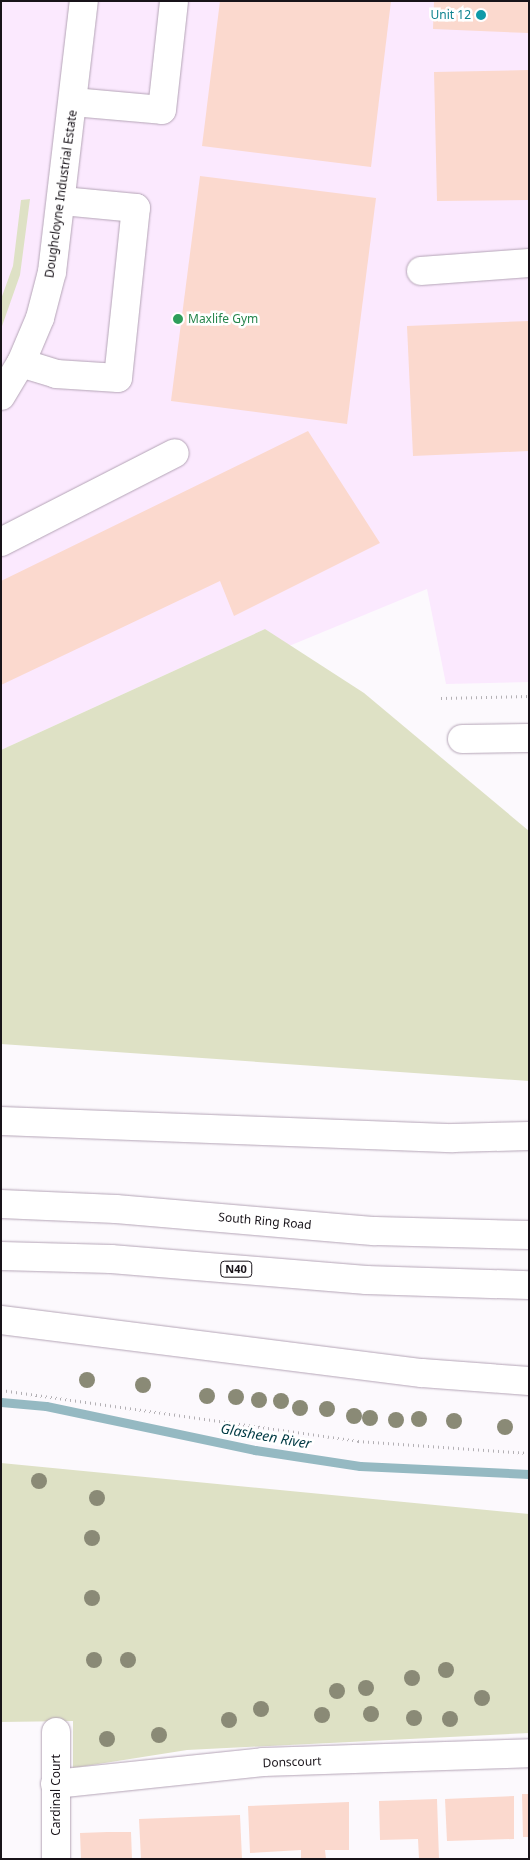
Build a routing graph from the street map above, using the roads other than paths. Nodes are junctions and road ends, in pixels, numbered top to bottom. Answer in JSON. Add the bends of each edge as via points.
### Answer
{"nodes":[{"id":1,"x":84,"y":1,"type":"edge"},
{"id":2,"x":174,"y":2,"type":"dead end"},
{"id":3,"x":73,"y":102,"type":"junction"},
{"id":4,"x":62,"y":201,"type":"junction"},
{"id":5,"x":529,"y":263,"type":"edge"},
{"id":6,"x":421,"y":270,"type":"dead end"},
{"id":7,"x":9,"y":379,"type":"edge"},
{"id":8,"x":175,"y":454,"type":"dead end"},
{"id":9,"x":1,"y":542,"type":"edge"},
{"id":10,"x":529,"y":738,"type":"edge"},
{"id":11,"x":462,"y":739,"type":"dead end"},
{"id":12,"x":1,"y":1121,"type":"edge"},
{"id":13,"x":529,"y":1136,"type":"edge"},
{"id":14,"x":1,"y":1204,"type":"edge"},
{"id":15,"x":529,"y":1221,"type":"edge"},
{"id":16,"x":374,"y":1231,"type":"junction"},
{"id":17,"x":529,"y":1236,"type":"edge"},
{"id":18,"x":1,"y":1256,"type":"edge"},
{"id":19,"x":471,"y":1285,"type":"junction"},
{"id":20,"x":529,"y":1285,"type":"edge"},
{"id":21,"x":529,"y":1291,"type":"edge"},
{"id":22,"x":1,"y":1320,"type":"edge"},
{"id":23,"x":529,"y":1381,"type":"edge"},
{"id":24,"x":56,"y":1732,"type":"dead end"},
{"id":25,"x":529,"y":1753,"type":"edge"},
{"id":26,"x":55,"y":1784,"type":"junction"},
{"id":27,"x":56,"y":1859,"type":"edge"}],
"edges":[{"from":1,"to":3,"type":"main road","name":"Doughcloyne Industrial Estate"},
{"from":2,"to":3,"type":"main road","via":[[162,110]]},
{"from":3,"to":4,"type":"main road","name":"Doughcloyne Industrial Estate"},
{"from":4,"to":7,"type":"main road","name":"Doughcloyne Industrial Estate","via":[[45,300]]},
{"from":4,"to":7,"type":"main road","via":[[136,208],[118,378],[56,374]]},
{"from":5,"to":6,"type":"main road"},
{"from":8,"to":9,"type":"main road"},
{"from":10,"to":11,"type":"main road"},
{"from":12,"to":13,"type":"main road","via":[[444,1138]]},
{"from":14,"to":16,"type":"main road","name":"South Ring Road","via":[[116,1208]]},
{"from":15,"to":16,"type":"main road"},
{"from":16,"to":17,"type":"main road","name":"South Ring Road"},
{"from":18,"to":19,"type":"main road","number":"N40","via":[[111,1259]]},
{"from":19,"to":20,"type":"main road","number":"N40"},
{"from":19,"to":21,"type":"main road"},
{"from":22,"to":23,"type":"main road","via":[[422,1373]]},
{"from":24,"to":26,"type":"main road","name":"Cardinal Court"},
{"from":25,"to":26,"type":"main road","name":"Donscourt","via":[[263,1762]]},
{"from":26,"to":27,"type":"main road","name":"Cardinal Court"}]}
